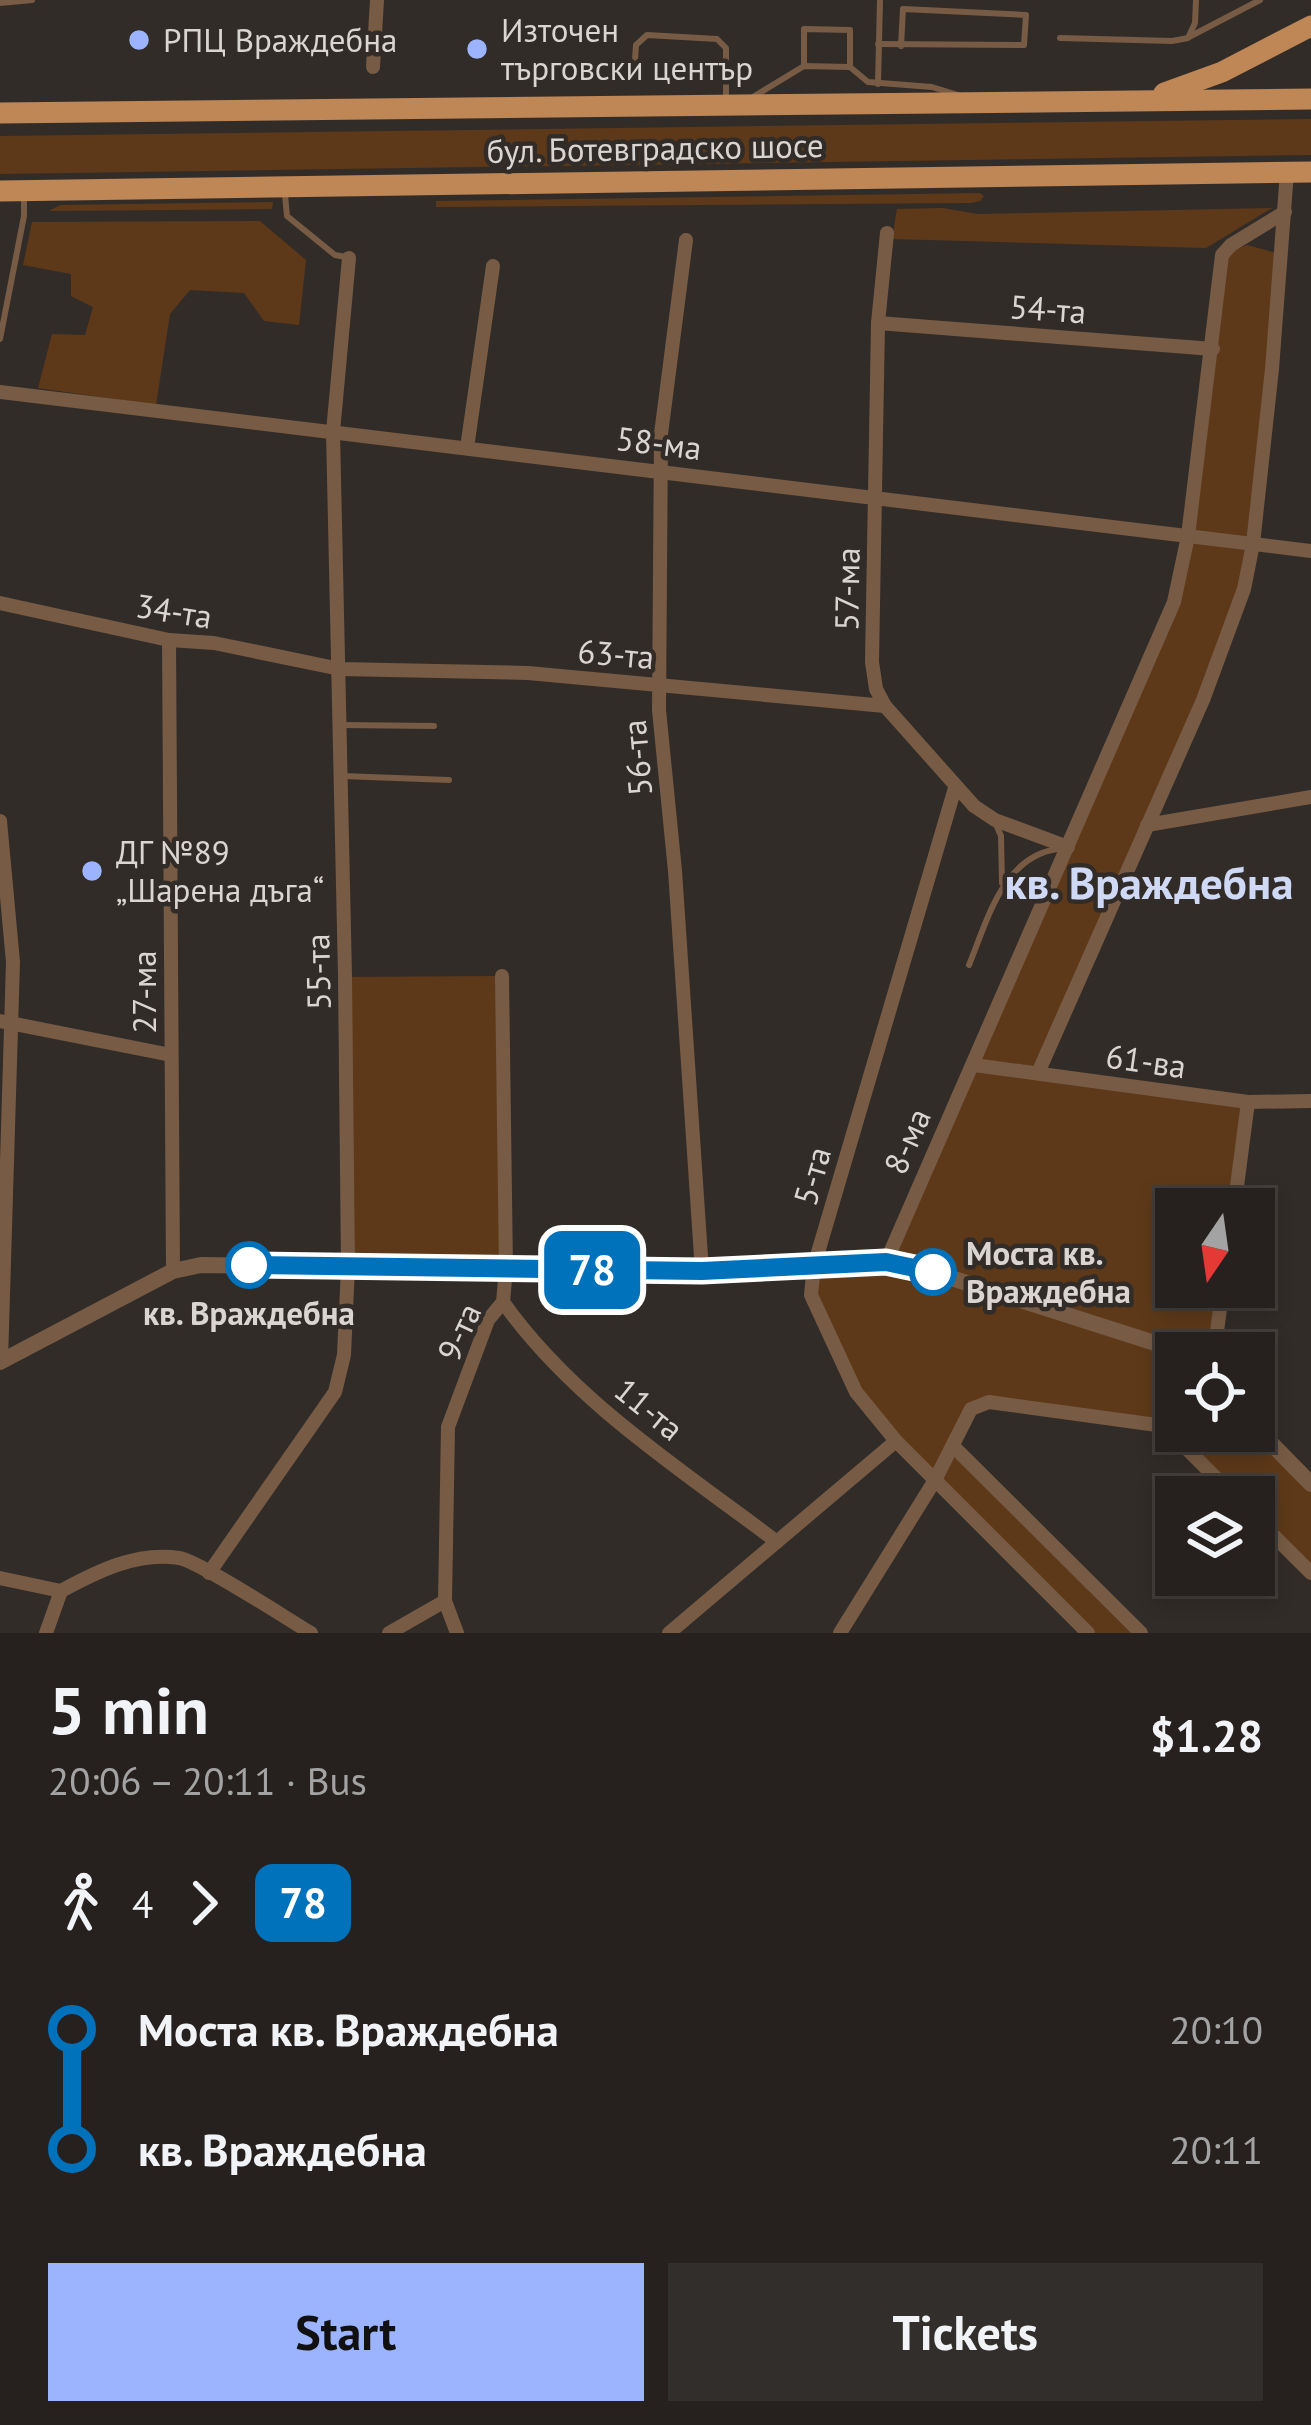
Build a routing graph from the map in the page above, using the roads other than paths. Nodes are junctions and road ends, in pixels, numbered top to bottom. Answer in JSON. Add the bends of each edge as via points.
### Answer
{"nodes":[{"id":1,"x":32,"y":0,"type":"edge"},
{"id":2,"x":377,"y":0,"type":"edge"},
{"id":3,"x":880,"y":0,"type":"edge"},
{"id":4,"x":1196,"y":0,"type":"edge"},
{"id":5,"x":1260,"y":0,"type":"edge"},
{"id":6,"x":0,"y":3,"type":"edge"},
{"id":7,"x":1311,"y":26,"type":"edge"},
{"id":8,"x":1060,"y":38,"type":"dead end"},
{"id":9,"x":1188,"y":38,"type":"junction"},
{"id":10,"x":878,"y":44,"type":"junction"},
{"id":11,"x":901,"y":46,"type":"junction"},
{"id":12,"x":635,"y":60,"type":"dead end"},
{"id":13,"x":804,"y":66,"type":"junction"},
{"id":14,"x":373,"y":68,"type":"dead end"},
{"id":15,"x":850,"y":68,"type":"junction"},
{"id":16,"x":878,"y":84,"type":"junction"},
{"id":17,"x":726,"y":97,"type":"junction"},
{"id":18,"x":1147,"y":99,"type":"junction"},
{"id":19,"x":1311,"y":99,"type":"edge"},
{"id":20,"x":972,"y":101,"type":"junction"},
{"id":21,"x":678,"y":105,"type":"junction"},
{"id":22,"x":0,"y":113,"type":"edge"},
{"id":23,"x":1287,"y":172,"type":"junction"},
{"id":24,"x":1311,"y":172,"type":"edge"},
{"id":25,"x":284,"y":186,"type":"junction"},
{"id":26,"x":0,"y":191,"type":"edge"},
{"id":27,"x":24,"y":191,"type":"junction"},
{"id":28,"x":1285,"y":212,"type":"junction"},
{"id":29,"x":887,"y":233,"type":"dead end"},
{"id":30,"x":686,"y":240,"type":"dead end"},
{"id":31,"x":350,"y":258,"type":"joint"},
{"id":32,"x":494,"y":266,"type":"dead end"},
{"id":33,"x":878,"y":323,"type":"junction"},
{"id":34,"x":0,"y":339,"type":"edge"},
{"id":35,"x":1213,"y":349,"type":"junction"},
{"id":36,"x":0,"y":392,"type":"edge"},
{"id":37,"x":333,"y":432,"type":"junction"},
{"id":38,"x":467,"y":448,"type":"junction"},
{"id":39,"x":661,"y":471,"type":"junction"},
{"id":40,"x":876,"y":495,"type":"junction"},
{"id":41,"x":1188,"y":536,"type":"junction"},
{"id":42,"x":1252,"y":544,"type":"junction"},
{"id":43,"x":1311,"y":551,"type":"edge"},
{"id":44,"x":0,"y":603,"type":"edge"},
{"id":45,"x":169,"y":640,"type":"junction"},
{"id":46,"x":340,"y":669,"type":"junction"},
{"id":47,"x":662,"y":686,"type":"junction"},
{"id":48,"x":885,"y":706,"type":"junction"},
{"id":49,"x":341,"y":725,"type":"junction"},
{"id":50,"x":434,"y":726,"type":"dead end"},
{"id":51,"x":342,"y":776,"type":"junction"},
{"id":52,"x":449,"y":780,"type":"dead end"},
{"id":53,"x":955,"y":788,"type":"junction"},
{"id":54,"x":1311,"y":797,"type":"edge"},
{"id":55,"x":994,"y":820,"type":"junction"},
{"id":56,"x":0,"y":821,"type":"edge"},
{"id":57,"x":1147,"y":825,"type":"junction"},
{"id":58,"x":1068,"y":848,"type":"junction"},
{"id":59,"x":1002,"y":884,"type":"junction"},
{"id":60,"x":969,"y":964,"type":"dead end"},
{"id":61,"x":502,"y":976,"type":"dead end"},
{"id":62,"x":6,"y":1022,"type":"edge"},
{"id":63,"x":171,"y":1055,"type":"junction"},
{"id":64,"x":974,"y":1065,"type":"junction"},
{"id":65,"x":1038,"y":1073,"type":"junction"},
{"id":66,"x":1311,"y":1101,"type":"edge"},
{"id":67,"x":1249,"y":1102,"type":"junction"},
{"id":68,"x":1237,"y":1188,"type":"edge"},
{"id":69,"x":2,"y":1217,"type":"edge"},
{"id":70,"x":886,"y":1262,"type":"junction"},
{"id":71,"x":814,"y":1266,"type":"junction"},
{"id":72,"x":348,"y":1267,"type":"junction"},
{"id":73,"x":506,"y":1269,"type":"junction"},
{"id":74,"x":173,"y":1271,"type":"junction"},
{"id":75,"x":702,"y":1271,"type":"junction"},
{"id":76,"x":503,"y":1302,"type":"junction"},
{"id":77,"x":1155,"y":1343,"type":"edge"},
{"id":78,"x":1,"y":1361,"type":"edge"},
{"id":79,"x":896,"y":1441,"type":"junction"},
{"id":80,"x":953,"y":1446,"type":"junction"},
{"id":81,"x":1275,"y":1447,"type":"edge"},
{"id":82,"x":1213,"y":1476,"type":"edge"},
{"id":83,"x":934,"y":1480,"type":"junction"},
{"id":84,"x":1311,"y":1484,"type":"edge"},
{"id":85,"x":1275,"y":1537,"type":"edge"},
{"id":86,"x":777,"y":1542,"type":"junction"},
{"id":87,"x":181,"y":1558,"type":"junction"},
{"id":88,"x":222,"y":1558,"type":"junction"},
{"id":89,"x":208,"y":1573,"type":"junction"},
{"id":90,"x":1311,"y":1574,"type":"edge"},
{"id":91,"x":0,"y":1578,"type":"edge"},
{"id":92,"x":61,"y":1591,"type":"junction"},
{"id":93,"x":445,"y":1601,"type":"junction"},
{"id":94,"x":46,"y":1633,"type":"edge"},
{"id":95,"x":311,"y":1633,"type":"edge"},
{"id":96,"x":389,"y":1633,"type":"edge"},
{"id":97,"x":457,"y":1633,"type":"edge"},
{"id":98,"x":669,"y":1633,"type":"edge"},
{"id":99,"x":840,"y":1633,"type":"edge"},
{"id":100,"x":1088,"y":1633,"type":"edge"},
{"id":101,"x":1141,"y":1633,"type":"edge"}],
"edges":[{"from":1,"to":6,"type":"lane"},
{"from":2,"to":14,"type":"street"},
{"from":3,"to":10,"type":"lane"},
{"from":4,"to":9,"type":"lane"},
{"from":5,"to":9,"type":"lane"},
{"from":7,"to":18,"type":"main road"},
{"from":8,"to":9,"type":"lane"},
{"from":10,"to":11,"type":"lane"},
{"from":10,"to":16,"type":"lane"},
{"from":11,"to":11,"type":"lane","via":[[1024,45],[1026,15],[903,9]]},
{"from":12,"to":17,"type":"lane","via":[[647,35],[717,39],[726,48]]},
{"from":13,"to":15,"type":"lane"},
{"from":13,"to":15,"type":"lane","via":[[805,29],[850,30]]},
{"from":13,"to":17,"type":"lane","via":[[758,96]]},
{"from":15,"to":16,"type":"lane"},
{"from":16,"to":20,"type":"lane","via":[[932,87]]},
{"from":17,"to":21,"type":"lane"},
{"from":18,"to":19,"type":"main road","name":"бул. Ботевградско шосе"},
{"from":18,"to":20,"type":"main road","name":"бул. Ботевградско шосе"},
{"from":20,"to":21,"type":"main road","name":"бул. Ботевградско шосе"},
{"from":21,"to":22,"type":"main road","name":"бул. Ботевградско шосе"},
{"from":23,"to":24,"type":"main road","name":"бул. Ботевградско шосе"},
{"from":23,"to":25,"type":"main road","name":"бул. Ботевградско шосе"},
{"from":23,"to":28,"type":"street"},
{"from":25,"to":27,"type":"main road","name":"бул. Ботевградско шосе"},
{"from":25,"to":31,"type":"lane","via":[[286,216]]},
{"from":26,"to":27,"type":"main road","name":"бул. Ботевградско шосе"},
{"from":27,"to":34,"type":"lane"},
{"from":28,"to":35,"type":"street","name":"8-ма","via":[[1222,255]]},
{"from":28,"to":42,"type":"street"},
{"from":29,"to":33,"type":"street","name":"57-ма"},
{"from":30,"to":39,"type":"street","name":"56-та"},
{"from":31,"to":37,"type":"street","name":"55-та"},
{"from":32,"to":38,"type":"street"},
{"from":33,"to":35,"type":"street","name":"54-та"},
{"from":33,"to":40,"type":"street","name":"57-ма"},
{"from":35,"to":41,"type":"street","name":"8-ма"},
{"from":36,"to":37,"type":"street","name":"58-ма"},
{"from":37,"to":38,"type":"street","name":"58-ма"},
{"from":37,"to":46,"type":"street","name":"55-та"},
{"from":38,"to":39,"type":"street","name":"58-ма"},
{"from":39,"to":40,"type":"street","name":"58-ма"},
{"from":39,"to":47,"type":"street","name":"56-та"},
{"from":40,"to":41,"type":"street","name":"58-ма"},
{"from":40,"to":48,"type":"street","name":"57-ма","via":[[872,662]]},
{"from":41,"to":42,"type":"street","name":"58-ма"},
{"from":41,"to":58,"type":"street","name":"8-ма","via":[[1174,602]]},
{"from":42,"to":43,"type":"street","name":"58-ма"},
{"from":42,"to":57,"type":"street","via":[[1234,620]]},
{"from":44,"to":45,"type":"street","name":"34-та"},
{"from":45,"to":46,"type":"street","name":"34-та"},
{"from":45,"to":63,"type":"street","name":"27-ма"},
{"from":46,"to":47,"type":"street","name":"63-та"},
{"from":46,"to":49,"type":"street","name":"55-та"},
{"from":47,"to":48,"type":"street","name":"63-та"},
{"from":47,"to":75,"type":"street","name":"56-та"},
{"from":48,"to":53,"type":"street"},
{"from":49,"to":50,"type":"lane"},
{"from":49,"to":51,"type":"street","name":"55-та"},
{"from":51,"to":52,"type":"lane"},
{"from":51,"to":72,"type":"street","name":"55-та"},
{"from":53,"to":55,"type":"street"},
{"from":53,"to":71,"type":"street","name":"5-та"},
{"from":54,"to":57,"type":"street"},
{"from":55,"to":58,"type":"street"},
{"from":55,"to":59,"type":"lane"},
{"from":56,"to":62,"type":"street","via":[[13,962]]},
{"from":57,"to":65,"type":"street"},
{"from":58,"to":59,"type":"lane","via":[[1044,850]]},
{"from":58,"to":64,"type":"street","name":"8-ма"},
{"from":59,"to":60,"type":"lane"},
{"from":61,"to":73,"type":"street","name":"9-та"},
{"from":62,"to":63,"type":"street"},
{"from":62,"to":69,"type":"street"},
{"from":63,"to":74,"type":"street","name":"27-ма"},
{"from":64,"to":65,"type":"street","name":"61-ва"},
{"from":64,"to":70,"type":"street","name":"8-ма"},
{"from":65,"to":67,"type":"street","name":"61-ва"},
{"from":66,"to":67,"type":"street","name":"61-ва"},
{"from":67,"to":68,"type":"street"},
{"from":69,"to":78,"type":"street"},
{"from":70,"to":71,"type":"street"},
{"from":70,"to":77,"type":"street"},
{"from":71,"to":75,"type":"street"},
{"from":71,"to":79,"type":"street","name":"5-та","via":[[811,1295],[831,1342],[856,1392]]},
{"from":72,"to":73,"type":"street"},
{"from":72,"to":74,"type":"street"},
{"from":72,"to":88,"type":"street","name":"55-та","via":[[335,1392]]},
{"from":73,"to":75,"type":"street"},
{"from":73,"to":76,"type":"street","name":"9-та"},
{"from":74,"to":78,"type":"street"},
{"from":76,"to":86,"type":"street","name":"11-та","via":[[585,1392]]},
{"from":76,"to":93,"type":"street","name":"9-та","via":[[488,1320],[448,1427]]},
{"from":79,"to":83,"type":"street","name":"5-та"},
{"from":79,"to":86,"type":"street"},
{"from":80,"to":82,"type":"street","via":[[971,1409],[989,1402],[1164,1426]]},
{"from":80,"to":83,"type":"street"},
{"from":80,"to":101,"type":"street"},
{"from":81,"to":84,"type":"street"},
{"from":83,"to":99,"type":"street"},
{"from":83,"to":100,"type":"street","name":"5-та"},
{"from":85,"to":90,"type":"street"},
{"from":86,"to":98,"type":"street"},
{"from":87,"to":88,"type":"street"},
{"from":87,"to":89,"type":"street"},
{"from":87,"to":92,"type":"street","via":[[130,1561]]},
{"from":88,"to":89,"type":"street","name":"55-та"},
{"from":89,"to":95,"type":"street"},
{"from":91,"to":92,"type":"street"},
{"from":92,"to":94,"type":"street"},
{"from":93,"to":96,"type":"street"},
{"from":93,"to":97,"type":"street","name":"9-та"}]}
